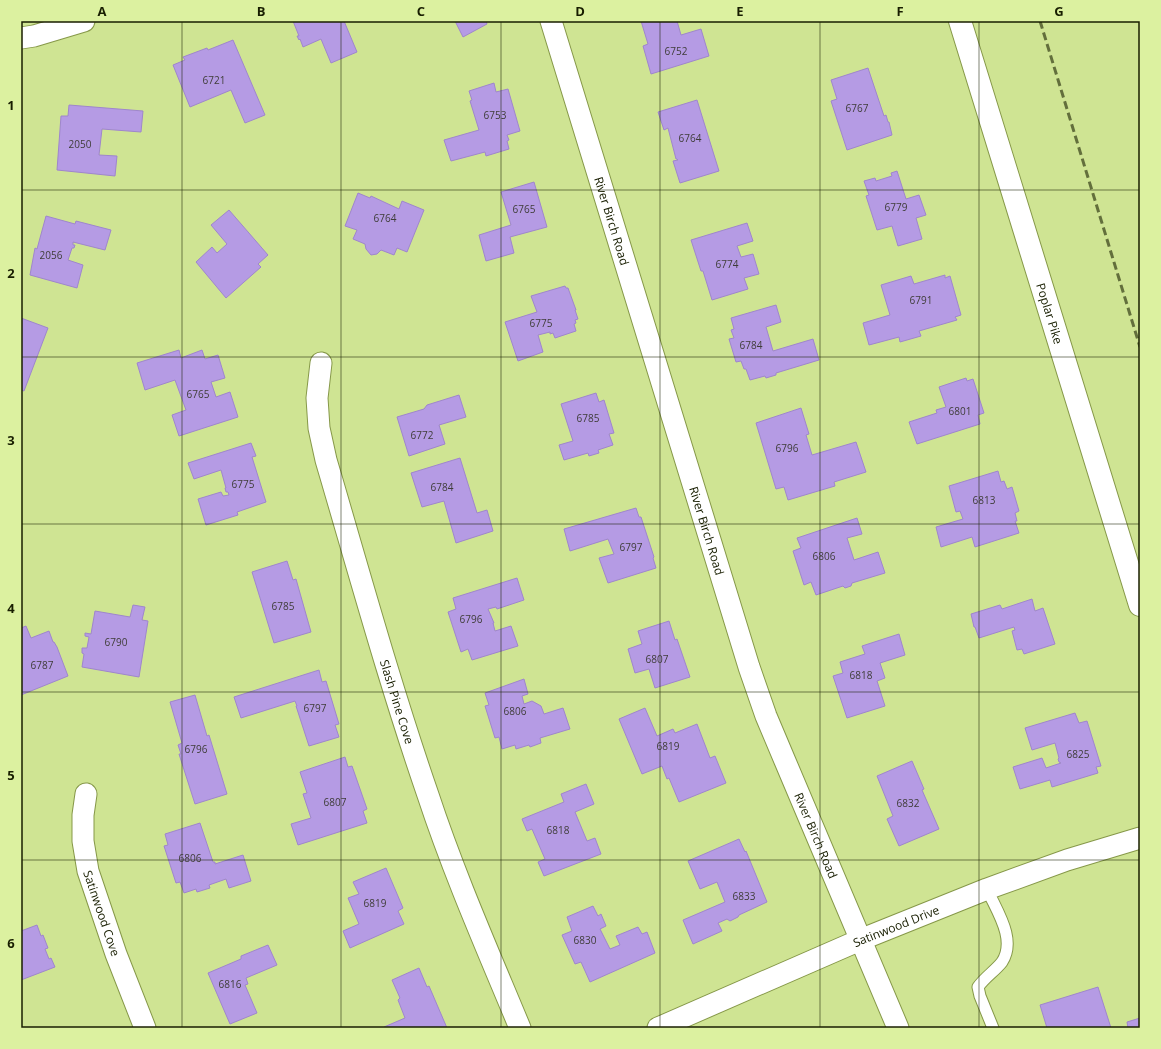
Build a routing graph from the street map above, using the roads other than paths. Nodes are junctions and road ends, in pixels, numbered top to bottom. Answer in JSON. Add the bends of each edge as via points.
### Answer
{"nodes":[{"id":1,"x":84,"y":21,"type":"edge"},
{"id":2,"x":551,"y":21,"type":"edge"},
{"id":3,"x":960,"y":21,"type":"edge"},
{"id":4,"x":21,"y":38,"type":"edge"},
{"id":5,"x":321,"y":364,"type":"dead end"},
{"id":6,"x":1140,"y":605,"type":"edge"},
{"id":7,"x":86,"y":794,"type":"dead end"},
{"id":8,"x":1140,"y":838,"type":"edge"},
{"id":9,"x":986,"y":889,"type":"junction"},
{"id":10,"x":860,"y":940,"type":"junction"},
{"id":11,"x":145,"y":1028,"type":"edge"},
{"id":12,"x":520,"y":1028,"type":"edge"},
{"id":13,"x":658,"y":1028,"type":"edge"},
{"id":14,"x":898,"y":1028,"type":"edge"},
{"id":15,"x":993,"y":1028,"type":"edge"}],
"edges":[{"from":1,"to":4,"type":"street"},
{"from":2,"to":10,"type":"street","name":"River Birch Road","via":[[749,667],[766,716]]},
{"from":3,"to":6,"type":"main road","name":"Poplar Pike"},
{"from":5,"to":12,"type":"street","name":"Slash Pine Cove","via":[[317,398],[319,428],[339,505],[428,796],[462,888]]},
{"from":7,"to":11,"type":"street","name":"Satinwood Cove","via":[[82,815],[88,871],[116,954]]},
{"from":8,"to":9,"type":"street","name":"Satinwood Drive","via":[[1067,860]]},
{"from":9,"to":10,"type":"street","name":"Satinwood Drive"},
{"from":9,"to":15,"type":"lane","via":[[1008,943],[1007,953],[978,987]]},
{"from":10,"to":13,"type":"street","name":"Satinwood Drive"},
{"from":10,"to":14,"type":"street","name":"River Birch Road"}]}
